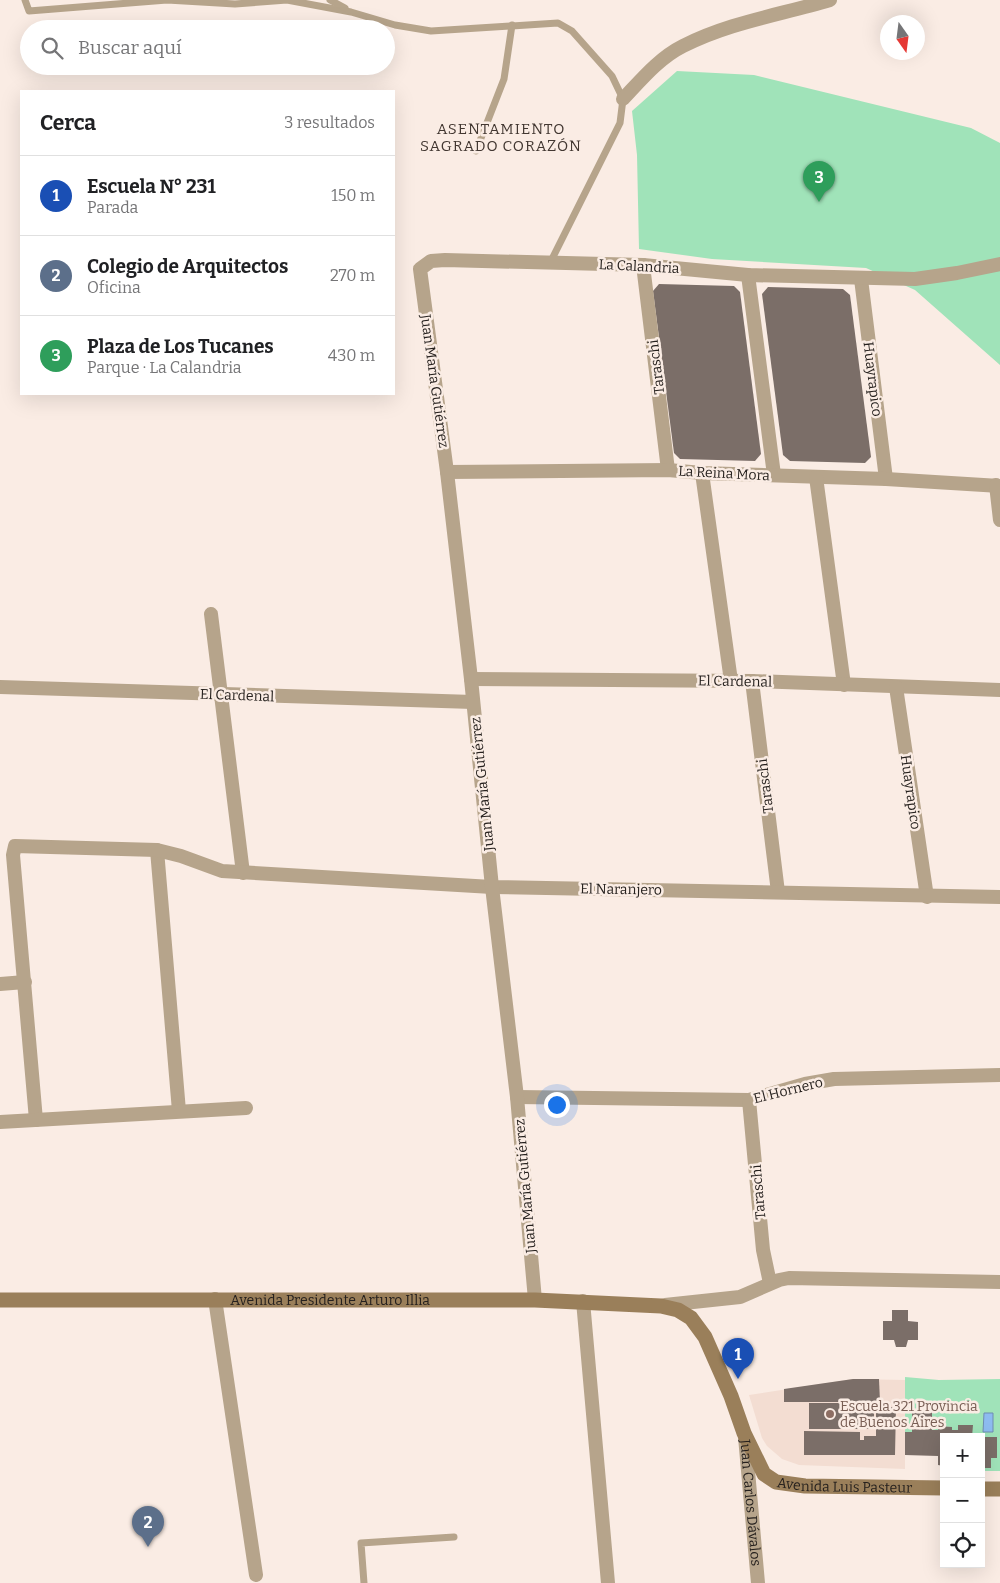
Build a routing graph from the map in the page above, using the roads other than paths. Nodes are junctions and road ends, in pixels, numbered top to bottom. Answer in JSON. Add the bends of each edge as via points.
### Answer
{"nodes":[{"id":1,"x":25,"y":0,"type":"edge"},
{"id":2,"x":330,"y":0,"type":"edge"},
{"id":3,"x":830,"y":0,"type":"edge"},
{"id":4,"x":351,"y":12,"type":"junction"},
{"id":5,"x":380,"y":20,"type":"edge"},
{"id":6,"x":395,"y":24,"type":"edge"},
{"id":7,"x":512,"y":25,"type":"junction"},
{"id":8,"x":623,"y":99,"type":"junction"},
{"id":9,"x":476,"y":151,"type":"dead end"},
{"id":10,"x":550,"y":263,"type":"junction"},
{"id":11,"x":1000,"y":264,"type":"edge"},
{"id":12,"x":644,"y":265,"type":"junction"},
{"id":13,"x":420,"y":268,"type":"joint"},
{"id":14,"x":748,"y":275,"type":"junction"},
{"id":15,"x":861,"y":278,"type":"junction"},
{"id":16,"x":668,"y":470,"type":"junction"},
{"id":17,"x":447,"y":472,"type":"junction"},
{"id":18,"x":702,"y":473,"type":"junction"},
{"id":19,"x":774,"y":475,"type":"junction"},
{"id":20,"x":816,"y":477,"type":"junction"},
{"id":21,"x":886,"y":478,"type":"junction"},
{"id":22,"x":998,"y":485,"type":"edge"},
{"id":23,"x":1000,"y":520,"type":"edge"},
{"id":24,"x":211,"y":614,"type":"dead end"},
{"id":25,"x":471,"y":679,"type":"junction"},
{"id":26,"x":731,"y":681,"type":"junction"},
{"id":27,"x":752,"y":681,"type":"junction"},
{"id":28,"x":844,"y":685,"type":"junction"},
{"id":29,"x":896,"y":686,"type":"junction"},
{"id":30,"x":0,"y":687,"type":"edge"},
{"id":31,"x":1000,"y":690,"type":"edge"},
{"id":32,"x":222,"y":695,"type":"junction"},
{"id":33,"x":473,"y":702,"type":"junction"},
{"id":34,"x":157,"y":850,"type":"junction"},
{"id":35,"x":243,"y":873,"type":"junction"},
{"id":36,"x":492,"y":886,"type":"junction"},
{"id":37,"x":778,"y":892,"type":"junction"},
{"id":38,"x":927,"y":896,"type":"junction"},
{"id":39,"x":1000,"y":897,"type":"edge"},
{"id":40,"x":25,"y":982,"type":"junction"},
{"id":41,"x":0,"y":984,"type":"edge"},
{"id":42,"x":1000,"y":1075,"type":"edge"},
{"id":43,"x":517,"y":1096,"type":"junction"},
{"id":44,"x":750,"y":1100,"type":"junction"},
{"id":45,"x":246,"y":1108,"type":"dead end"},
{"id":46,"x":179,"y":1112,"type":"junction"},
{"id":47,"x":36,"y":1120,"type":"junction"},
{"id":48,"x":0,"y":1122,"type":"edge"},
{"id":49,"x":1000,"y":1282,"type":"edge"},
{"id":50,"x":770,"y":1283,"type":"junction"},
{"id":51,"x":215,"y":1299,"type":"junction"},
{"id":52,"x":0,"y":1300,"type":"edge"},
{"id":53,"x":536,"y":1300,"type":"junction"},
{"id":54,"x":583,"y":1301,"type":"junction"},
{"id":55,"x":661,"y":1306,"type":"junction"},
{"id":56,"x":744,"y":1433,"type":"junction"},
{"id":57,"x":940,"y":1488,"type":"edge"},
{"id":58,"x":985,"y":1489,"type":"edge"},
{"id":59,"x":1000,"y":1489,"type":"edge"},
{"id":60,"x":454,"y":1538,"type":"dead end"},
{"id":61,"x":256,"y":1575,"type":"dead end"},
{"id":62,"x":364,"y":1583,"type":"edge"},
{"id":63,"x":608,"y":1583,"type":"edge"},
{"id":64,"x":758,"y":1583,"type":"edge"}],
"edges":[{"from":1,"to":4,"type":"lane","via":[[29,11],[167,0],[235,4],[287,0]]},
{"from":2,"to":4,"type":"lane"},
{"from":3,"to":8,"type":"street","via":[[734,24],[682,46],[652,68]]},
{"from":4,"to":5,"type":"lane"},
{"from":6,"to":7,"type":"lane","via":[[431,31]]},
{"from":7,"to":8,"type":"lane","via":[[558,22],[572,31],[612,76]]},
{"from":7,"to":9,"type":"lane","via":[[504,79]]},
{"from":8,"to":10,"type":"lane","via":[[620,123]]},
{"from":10,"to":12,"type":"street","name":"La Calandria"},
{"from":10,"to":13,"type":"street","name":"La Calandria","via":[[446,260],[431,261]]},
{"from":11,"to":15,"type":"street","name":"La Calandria","via":[[914,279]]},
{"from":12,"to":14,"type":"street","name":"La Calandria"},
{"from":12,"to":16,"type":"street","name":"Taraschi"},
{"from":13,"to":17,"type":"street","name":"Juan María Gutiérrez"},
{"from":14,"to":15,"type":"street","name":"La Calandria"},
{"from":14,"to":19,"type":"street"},
{"from":15,"to":21,"type":"street","name":"Huayrapico"},
{"from":16,"to":17,"type":"street","name":"La Reina Mora"},
{"from":16,"to":18,"type":"street","name":"La Reina Mora"},
{"from":17,"to":25,"type":"street","name":"Juan María Gutiérrez"},
{"from":18,"to":19,"type":"street","name":"La Reina Mora"},
{"from":18,"to":26,"type":"street"},
{"from":19,"to":20,"type":"street","name":"La Reina Mora"},
{"from":20,"to":21,"type":"street","name":"La Reina Mora"},
{"from":20,"to":28,"type":"street"},
{"from":21,"to":22,"type":"street","name":"La Reina Mora"},
{"from":22,"to":23,"type":"street"},
{"from":24,"to":32,"type":"street"},
{"from":25,"to":26,"type":"street","name":"El Cardenal"},
{"from":25,"to":33,"type":"street","name":"Juan María Gutiérrez"},
{"from":26,"to":27,"type":"street","name":"El Cardenal"},
{"from":27,"to":28,"type":"street","name":"El Cardenal"},
{"from":27,"to":37,"type":"street","name":"Taraschi"},
{"from":28,"to":29,"type":"street","name":"El Cardenal"},
{"from":29,"to":31,"type":"street","name":"El Cardenal"},
{"from":29,"to":38,"type":"street","name":"Huayrapico"},
{"from":30,"to":32,"type":"street","name":"El Cardenal"},
{"from":32,"to":33,"type":"street","name":"El Cardenal"},
{"from":32,"to":35,"type":"street"},
{"from":33,"to":36,"type":"street","name":"Juan María Gutiérrez"},
{"from":34,"to":35,"type":"street","name":"El Naranjero","via":[[222,871]]},
{"from":34,"to":40,"type":"street","name":"El Naranjero","via":[[15,846],[13,855]]},
{"from":34,"to":46,"type":"street"},
{"from":35,"to":36,"type":"street","name":"El Naranjero"},
{"from":36,"to":37,"type":"street","name":"El Naranjero"},
{"from":36,"to":43,"type":"street","name":"Juan María Gutiérrez"},
{"from":37,"to":38,"type":"street","name":"El Naranjero"},
{"from":38,"to":39,"type":"street","name":"El Naranjero"},
{"from":40,"to":41,"type":"street"},
{"from":40,"to":47,"type":"street"},
{"from":42,"to":44,"type":"street","name":"El Hornero","via":[[834,1079]]},
{"from":43,"to":44,"type":"street","name":"El Hornero"},
{"from":43,"to":53,"type":"street","name":"Juan María Gutiérrez"},
{"from":44,"to":50,"type":"street","name":"Taraschi","via":[[763,1250]]},
{"from":45,"to":46,"type":"street"},
{"from":46,"to":47,"type":"street"},
{"from":47,"to":48,"type":"street"},
{"from":49,"to":50,"type":"street","via":[[789,1278]]},
{"from":50,"to":55,"type":"street","via":[[740,1297]]},
{"from":51,"to":52,"type":"street","name":"Avenida Presidente Arturo Illia"},
{"from":51,"to":53,"type":"street","name":"Avenida Presidente Arturo Illia"},
{"from":51,"to":61,"type":"street"},
{"from":53,"to":54,"type":"street","name":"Avenida Presidente Arturo Illia"},
{"from":54,"to":55,"type":"street","name":"Avenida Presidente Arturo Illia"},
{"from":54,"to":63,"type":"street"},
{"from":55,"to":56,"type":"street","name":"Juan Carlos Dávalos","via":[[678,1310],[691,1318],[705,1337]]},
{"from":56,"to":57,"type":"street","name":"Avenida Luis Pasteur","via":[[764,1474],[776,1482],[805,1486]]},
{"from":56,"to":64,"type":"street","name":"Juan Carlos Dávalos"},
{"from":58,"to":59,"type":"street"},
{"from":60,"to":62,"type":"lane","via":[[361,1542]]}]}
